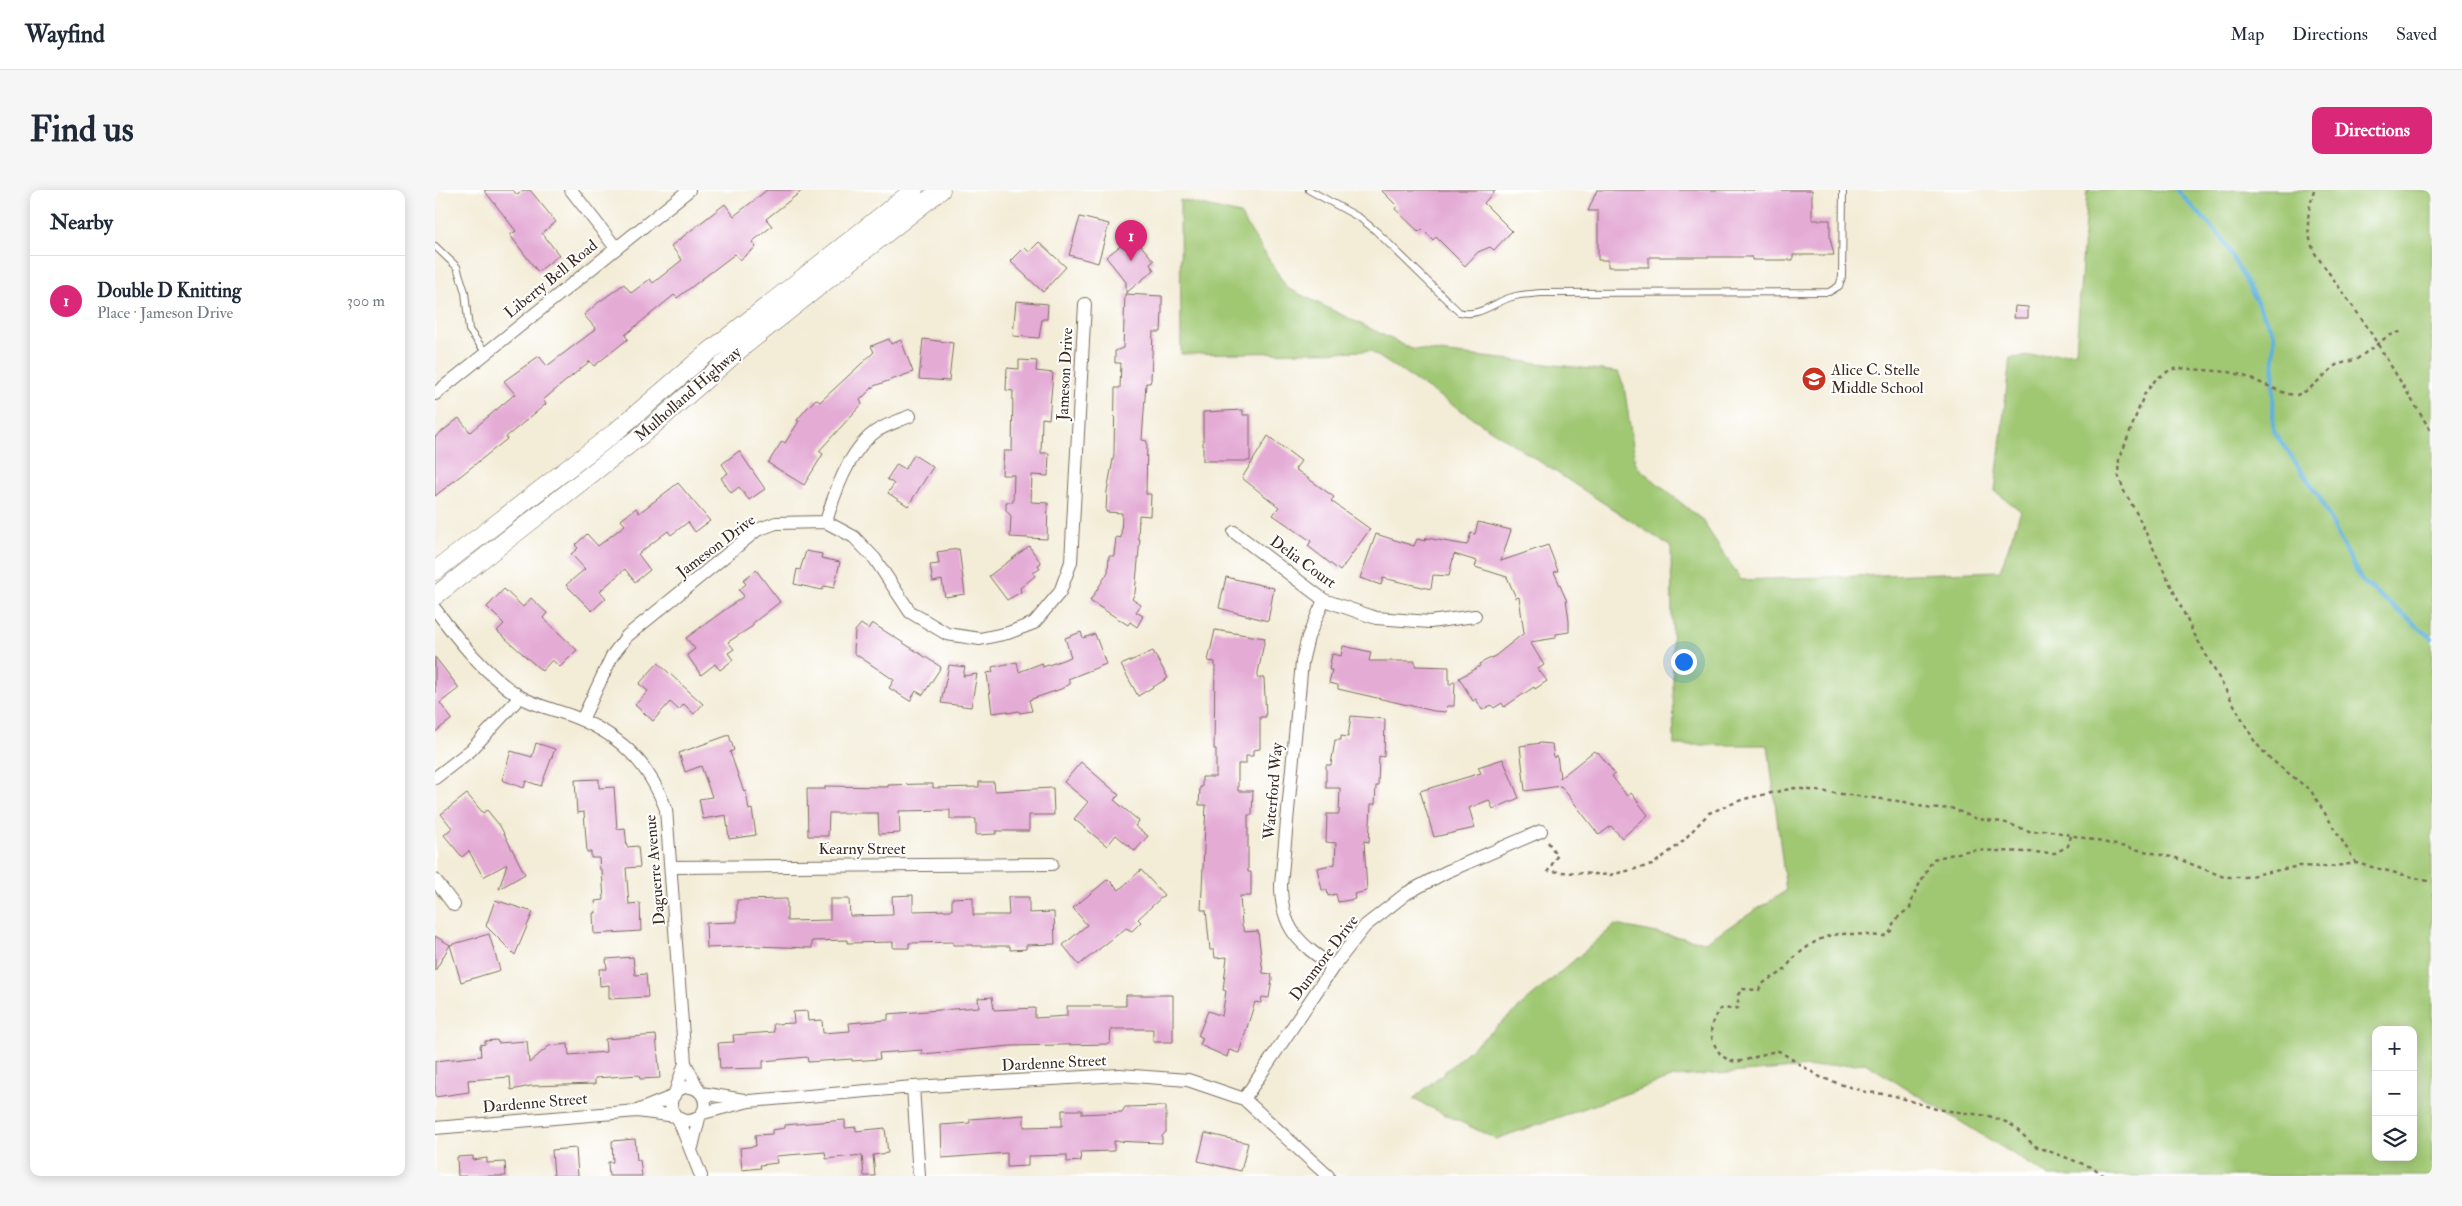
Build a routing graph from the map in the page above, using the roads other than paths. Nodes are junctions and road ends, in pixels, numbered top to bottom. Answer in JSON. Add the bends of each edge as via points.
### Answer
{"nodes":[{"id":1,"x":571,"y":190,"type":"edge"},
{"id":2,"x":689,"y":190,"type":"edge"},
{"id":3,"x":914,"y":190,"type":"edge"},
{"id":4,"x":941,"y":190,"type":"edge"},
{"id":5,"x":1309,"y":190,"type":"edge"},
{"id":6,"x":1843,"y":190,"type":"edge"},
{"id":7,"x":435,"y":246,"type":"edge"},
{"id":8,"x":615,"y":248,"type":"junction"},
{"id":9,"x":1085,"y":304,"type":"dead end"},
{"id":10,"x":485,"y":353,"type":"junction"},
{"id":11,"x":435,"y":394,"type":"edge"},
{"id":12,"x":910,"y":416,"type":"dead end"},
{"id":13,"x":826,"y":522,"type":"junction"},
{"id":14,"x":1234,"y":532,"type":"dead end"},
{"id":15,"x":435,"y":571,"type":"edge"},
{"id":16,"x":435,"y":596,"type":"edge"},
{"id":17,"x":1324,"y":600,"type":"junction"},
{"id":18,"x":435,"y":609,"type":"edge"},
{"id":19,"x":1475,"y":616,"type":"dead end"},
{"id":20,"x":520,"y":697,"type":"junction"},
{"id":21,"x":581,"y":720,"type":"junction"},
{"id":22,"x":435,"y":778,"type":"edge"},
{"id":23,"x":1541,"y":831,"type":"road end"},
{"id":24,"x":1052,"y":864,"type":"dead end"},
{"id":25,"x":672,"y":867,"type":"junction"},
{"id":26,"x":435,"y":880,"type":"edge"},
{"id":27,"x":454,"y":905,"type":"dead end"},
{"id":28,"x":1333,"y":967,"type":"junction"},
{"id":29,"x":685,"y":1063,"type":"junction"},
{"id":30,"x":913,"y":1087,"type":"junction"},
{"id":31,"x":700,"y":1092,"type":"junction"},
{"id":32,"x":674,"y":1095,"type":"junction"},
{"id":33,"x":1244,"y":1099,"type":"junction"},
{"id":34,"x":749,"y":1101,"type":"junction"},
{"id":35,"x":637,"y":1111,"type":"junction"},
{"id":36,"x":701,"y":1116,"type":"junction"},
{"id":37,"x":677,"y":1117,"type":"junction"},
{"id":38,"x":435,"y":1128,"type":"edge"},
{"id":39,"x":692,"y":1147,"type":"junction"},
{"id":40,"x":701,"y":1176,"type":"edge"},
{"id":41,"x":919,"y":1176,"type":"edge"},
{"id":42,"x":1328,"y":1176,"type":"edge"}],
"edges":[{"from":1,"to":8,"type":"street"},
{"from":2,"to":8,"type":"street","name":"Liberty Bell Road"},
{"from":3,"to":15,"type":"main road","name":"Mulholland Highway","via":[[705,355],[614,433]]},
{"from":4,"to":16,"type":"main road","name":"Mulholland Highway","via":[[745,345],[649,430]]},
{"from":5,"to":6,"type":"lane","via":[[1360,218],[1459,312],[1467,314],[1475,314],[1512,297],[1541,293],[1829,292],[1839,286],[1842,278]]},
{"from":7,"to":10,"type":"lane","via":[[457,267],[465,292],[469,330]]},
{"from":8,"to":10,"type":"street","name":"Liberty Bell Road"},
{"from":9,"to":13,"type":"street","name":"Jameson Drive","via":[[1071,562],[1060,592],[1034,622],[1008,633],[980,639],[947,634],[910,612],[875,558],[855,537]]},
{"from":10,"to":11,"type":"street","name":"Liberty Bell Road"},
{"from":12,"to":13,"type":"street","via":[[874,432],[854,456],[837,486]]},
{"from":13,"to":21,"type":"street","name":"Jameson Drive","via":[[776,523],[757,530],[627,636],[612,656]]},
{"from":14,"to":17,"type":"street","name":"Delia Court"},
{"from":17,"to":19,"type":"street","name":"Delia Court","via":[[1376,618],[1430,622]]},
{"from":17,"to":28,"type":"street","name":"Waterford Way","via":[[1301,662],[1281,907],[1290,930],[1309,950]]},
{"from":18,"to":20,"type":"street","name":"Daguerre Avenue","via":[[482,666]]},
{"from":20,"to":21,"type":"street","name":"Daguerre Avenue"},
{"from":20,"to":22,"type":"street","via":[[471,750]]},
{"from":21,"to":25,"type":"street","name":"Daguerre Avenue","via":[[632,751],[657,785],[667,809]]},
{"from":23,"to":28,"type":"street","name":"Dunmore Drive","via":[[1446,872],[1407,893],[1365,926]]},
{"from":24,"to":25,"type":"street","name":"Kearny Street"},
{"from":25,"to":29,"type":"street","name":"Daguerre Avenue"},
{"from":26,"to":27,"type":"street"},
{"from":28,"to":33,"type":"street","name":"Dunmore Drive"},
{"from":29,"to":31,"type":"street","name":"Daguerre Avenue"},
{"from":29,"to":32,"type":"street","name":"Daguerre Avenue"},
{"from":30,"to":33,"type":"street","name":"Dardenne Street","via":[[1120,1075],[1188,1080]]},
{"from":30,"to":34,"type":"street","name":"Dardenne Street"},
{"from":30,"to":41,"type":"street"},
{"from":31,"to":32,"type":"street","via":[[684,1087]]},
{"from":31,"to":34,"type":"street","name":"Dardenne Street"},
{"from":31,"to":36,"type":"street","via":[[705,1102]]},
{"from":32,"to":35,"type":"street","name":"Dardenne Street"},
{"from":32,"to":37,"type":"street","via":[[671,1104]]},
{"from":33,"to":42,"type":"street","name":"Dardenne Street"},
{"from":34,"to":36,"type":"street","name":"Dardenne Street"},
{"from":35,"to":37,"type":"street","name":"Dardenne Street"},
{"from":35,"to":38,"type":"street","name":"Dardenne Street"},
{"from":36,"to":37,"type":"street","via":[[688,1121]]},
{"from":36,"to":39,"type":"street"},
{"from":37,"to":39,"type":"street"},
{"from":39,"to":40,"type":"street"}]}
